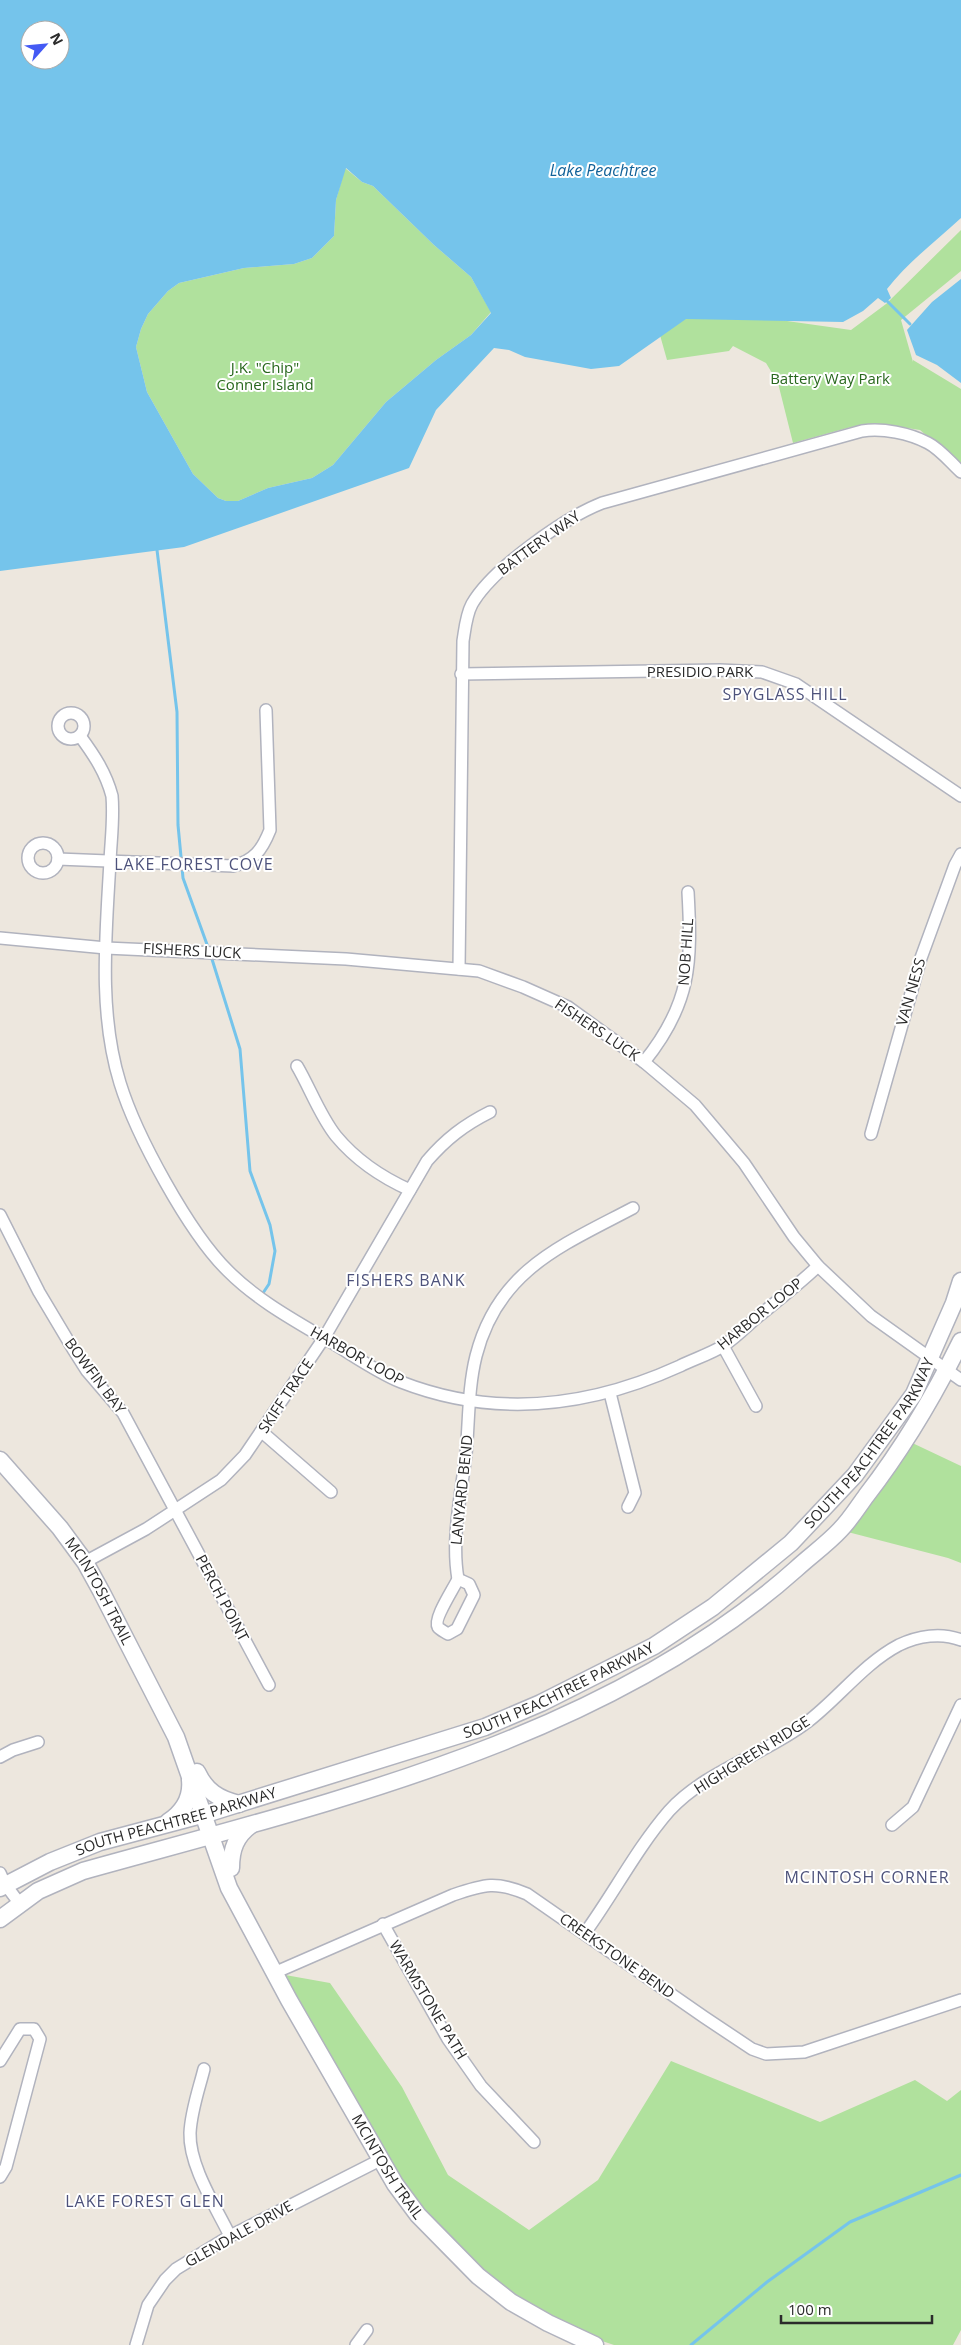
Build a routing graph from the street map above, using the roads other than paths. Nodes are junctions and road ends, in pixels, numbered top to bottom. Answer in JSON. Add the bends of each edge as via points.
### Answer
{"nodes":[{"id":1,"x":961,"y":472,"type":"edge"},
{"id":2,"x":461,"y":674,"type":"junction"},
{"id":3,"x":266,"y":710,"type":"dead end"},
{"id":4,"x":80,"y":736,"type":"dead end"},
{"id":5,"x":961,"y":796,"type":"edge"},
{"id":6,"x":961,"y":854,"type":"edge"},
{"id":7,"x":58,"y":859,"type":"dead end"},
{"id":8,"x":110,"y":860,"type":"junction"},
{"id":9,"x":688,"y":892,"type":"dead end"},
{"id":10,"x":0,"y":938,"type":"edge"},
{"id":11,"x":106,"y":948,"type":"junction"},
{"id":12,"x":459,"y":969,"type":"junction"},
{"id":13,"x":644,"y":1062,"type":"junction"},
{"id":14,"x":297,"y":1066,"type":"dead end"},
{"id":15,"x":490,"y":1112,"type":"dead end"},
{"id":16,"x":871,"y":1134,"type":"dead end"},
{"id":17,"x":410,"y":1190,"type":"junction"},
{"id":18,"x":633,"y":1208,"type":"dead end"},
{"id":19,"x":0,"y":1215,"type":"edge"},
{"id":20,"x":818,"y":1266,"type":"junction"},
{"id":21,"x":961,"y":1281,"type":"edge"},
{"id":22,"x":324,"y":1338,"type":"junction"},
{"id":23,"x":961,"y":1341,"type":"edge"},
{"id":24,"x":723,"y":1346,"type":"junction"},
{"id":25,"x":930,"y":1359,"type":"junction"},
{"id":26,"x":947,"y":1371,"type":"junction"},
{"id":27,"x":961,"y":1380,"type":"edge"},
{"id":28,"x":610,"y":1393,"type":"junction"},
{"id":29,"x":470,"y":1400,"type":"junction"},
{"id":30,"x":756,"y":1406,"type":"dead end"},
{"id":31,"x":262,"y":1432,"type":"junction"},
{"id":32,"x":0,"y":1460,"type":"edge"},
{"id":33,"x":331,"y":1492,"type":"dead end"},
{"id":34,"x":628,"y":1507,"type":"dead end"},
{"id":35,"x":175,"y":1510,"type":"junction"},
{"id":36,"x":85,"y":1562,"type":"junction"},
{"id":37,"x":458,"y":1579,"type":"dead end"},
{"id":38,"x":961,"y":1640,"type":"edge"},
{"id":39,"x":269,"y":1685,"type":"dead end"},
{"id":40,"x":961,"y":1705,"type":"edge"},
{"id":41,"x":38,"y":1742,"type":"dead end"},
{"id":42,"x":0,"y":1758,"type":"edge"},
{"id":43,"x":193,"y":1772,"type":"junction"},
{"id":44,"x":239,"y":1804,"type":"junction"},
{"id":45,"x":208,"y":1813,"type":"junction"},
{"id":46,"x":253,"y":1823,"type":"junction"},
{"id":47,"x":166,"y":1824,"type":"junction"},
{"id":48,"x":892,"y":1825,"type":"dead end"},
{"id":49,"x":215,"y":1834,"type":"junction"},
{"id":50,"x":185,"y":1842,"type":"junction"},
{"id":51,"x":226,"y":1867,"type":"junction"},
{"id":52,"x":1,"y":1882,"type":"edge"},
{"id":53,"x":20,"y":1904,"type":"junction"},
{"id":54,"x":0,"y":1919,"type":"edge"},
{"id":55,"x":383,"y":1924,"type":"junction"},
{"id":56,"x":585,"y":1933,"type":"junction"},
{"id":57,"x":274,"y":1973,"type":"junction"},
{"id":58,"x":961,"y":2000,"type":"edge"},
{"id":59,"x":0,"y":2061,"type":"edge"},
{"id":60,"x":204,"y":2069,"type":"dead end"},
{"id":61,"x":534,"y":2142,"type":"dead end"},
{"id":62,"x":380,"y":2160,"type":"junction"},
{"id":63,"x":0,"y":2178,"type":"edge"},
{"id":64,"x":230,"y":2236,"type":"junction"},
{"id":65,"x":366,"y":2330,"type":"dead end"},
{"id":66,"x":136,"y":2345,"type":"edge"},
{"id":67,"x":356,"y":2345,"type":"edge"},
{"id":68,"x":595,"y":2345,"type":"edge"}],
"edges":[{"from":1,"to":2,"type":"street","name":"BATTERY WAY","via":[[930,443],[901,433],[871,430],[636,492],[585,509],[496,572],[483,588],[471,606],[466,622]]},
{"from":2,"to":5,"type":"street","name":"PRESIDIO PARK","via":[[720,670],[755,671],[778,676],[796,684],[862,727]]},
{"from":2,"to":12,"type":"street","name":"BATTERY WAY"},
{"from":3,"to":8,"type":"street","via":[[270,830],[255,857],[233,866]]},
{"from":4,"to":8,"type":"street","name":"HARBOR LOOP","via":[[97,759],[112,796]]},
{"from":6,"to":16,"type":"street","name":"VAN NESS","via":[[920,958]]},
{"from":7,"to":8,"type":"street"},
{"from":8,"to":11,"type":"street","name":"HARBOR LOOP"},
{"from":9,"to":13,"type":"street","name":"NOB HILL","via":[[689,947],[684,992],[663,1038]]},
{"from":10,"to":11,"type":"street","name":"FISHERS LUCK"},
{"from":11,"to":12,"type":"street","name":"FISHERS LUCK","via":[[346,959]]},
{"from":11,"to":22,"type":"street","name":"HARBOR LOOP","via":[[110,1040],[128,1107],[169,1186],[198,1234],[226,1270],[266,1302]]},
{"from":12,"to":13,"type":"street","name":"FISHERS LUCK","via":[[479,971],[568,1007]]},
{"from":13,"to":20,"type":"street","name":"FISHERS LUCK","via":[[695,1105],[724,1136]]},
{"from":14,"to":17,"type":"street","via":[[336,1135],[354,1155]]},
{"from":15,"to":17,"type":"street","name":"SKIFF TRACE","via":[[467,1123],[444,1142]]},
{"from":17,"to":22,"type":"street","name":"SKIFF TRACE"},
{"from":18,"to":29,"type":"street","name":"LANYARD BEND","via":[[548,1253],[516,1280],[486,1325],[476,1358]]},
{"from":19,"to":35,"type":"street","name":"BOWFIN BAY","via":[[56,1321],[87,1371],[123,1413]]},
{"from":20,"to":24,"type":"street","name":"HARBOR LOOP"},
{"from":20,"to":25,"type":"street","name":"FISHERS LUCK","via":[[872,1316]]},
{"from":21,"to":25,"type":"main road","name":"SOUTH PEACHTREE PARKWAY"},
{"from":22,"to":29,"type":"street","name":"HARBOR LOOP","via":[[400,1381]]},
{"from":22,"to":31,"type":"street","name":"SKIFF TRACE"},
{"from":23,"to":26,"type":"main road","name":"SOUTH PEACHTREE PARKWAY"},
{"from":24,"to":28,"type":"street","name":"HARBOR LOOP","via":[[667,1372]]},
{"from":24,"to":30,"type":"street"},
{"from":25,"to":26,"type":"street","name":"FISHERS LUCK"},
{"from":25,"to":44,"type":"main road","name":"SOUTH PEACHTREE PARKWAY","via":[[914,1394],[877,1447],[835,1498],[791,1543],[713,1607],[654,1646],[541,1703],[485,1727]]},
{"from":26,"to":27,"type":"street","name":"FISHERS LUCK"},
{"from":26,"to":46,"type":"main road","name":"SOUTH PEACHTREE PARKWAY","via":[[894,1459],[840,1530],[775,1588],[718,1632],[625,1686],[507,1742]]},
{"from":28,"to":29,"type":"street","name":"HARBOR LOOP","via":[[582,1400],[515,1405]]},
{"from":28,"to":34,"type":"street","via":[[634,1493]]},
{"from":29,"to":37,"type":"street","name":"LANYARD BEND","via":[[456,1545]]},
{"from":31,"to":33,"type":"street"},
{"from":31,"to":35,"type":"street","name":"SKIFF TRACE","via":[[221,1480]]},
{"from":32,"to":36,"type":"main road","name":"MCINTOSH TRAIL","via":[[60,1528]]},
{"from":35,"to":36,"type":"street","name":"SKIFF TRACE"},
{"from":35,"to":39,"type":"street","name":"PERCH POINT"},
{"from":36,"to":43,"type":"main road","name":"MCINTOSH TRAIL"},
{"from":38,"to":56,"type":"street","name":"HIGHGREEN RIDGE","via":[[950,1636],[922,1637],[898,1646],[805,1724],[692,1791],[670,1810],[651,1834]]},
{"from":40,"to":48,"type":"street","via":[[913,1807]]},
{"from":41,"to":42,"type":"street"},
{"from":43,"to":44,"type":"main road","via":[[213,1794]]},
{"from":43,"to":45,"type":"main road","name":"MCINTOSH TRAIL"},
{"from":43,"to":47,"type":"main road","via":[[187,1803]]},
{"from":44,"to":45,"type":"main road","name":"SOUTH PEACHTREE PARKWAY"},
{"from":45,"to":47,"type":"main road","name":"SOUTH PEACHTREE PARKWAY"},
{"from":45,"to":49,"type":"main road","name":"MCINTOSH TRAIL"},
{"from":46,"to":49,"type":"main road","name":"SOUTH PEACHTREE PARKWAY"},
{"from":46,"to":51,"type":"main road","via":[[235,1842]]},
{"from":47,"to":52,"type":"main road","name":"SOUTH PEACHTREE PARKWAY","via":[[100,1842]]},
{"from":49,"to":50,"type":"main road","name":"SOUTH PEACHTREE PARKWAY"},
{"from":49,"to":51,"type":"main road","name":"MCINTOSH TRAIL"},
{"from":50,"to":51,"type":"main road","via":[[199,1847]]},
{"from":50,"to":53,"type":"main road","name":"SOUTH PEACHTREE PARKWAY","via":[[82,1871],[38,1891]]},
{"from":51,"to":57,"type":"main road","name":"MCINTOSH TRAIL","via":[[249,1924]]},
{"from":52,"to":53,"type":"street"},
{"from":53,"to":54,"type":"main road","name":"SOUTH PEACHTREE PARKWAY"},
{"from":55,"to":56,"type":"street","name":"CREEKSTONE BEND","via":[[484,1884],[498,1884],[527,1894]]},
{"from":55,"to":57,"type":"street","name":"CREEKSTONE BEND"},
{"from":55,"to":61,"type":"street","name":"WARMSTONE PATH","via":[[448,2039],[481,2086]]},
{"from":56,"to":58,"type":"street","name":"CREEKSTONE BEND","via":[[704,2018],[752,2049],[766,2054],[804,2052]]},
{"from":57,"to":62,"type":"main road","name":"MCINTOSH TRAIL"},
{"from":59,"to":63,"type":"street","via":[[20,2029],[34,2029],[40,2038],[6,2167]]},
{"from":60,"to":64,"type":"street","via":[[192,2117],[192,2149],[195,2164]]},
{"from":62,"to":64,"type":"street","name":"GLENDALE DRIVE"},
{"from":62,"to":68,"type":"main road","name":"MCINTOSH TRAIL","via":[[418,2215],[478,2276],[511,2302]]},
{"from":64,"to":66,"type":"street","name":"GLENDALE DRIVE","via":[[189,2260],[165,2280],[148,2305]]},
{"from":65,"to":67,"type":"street"}]}
